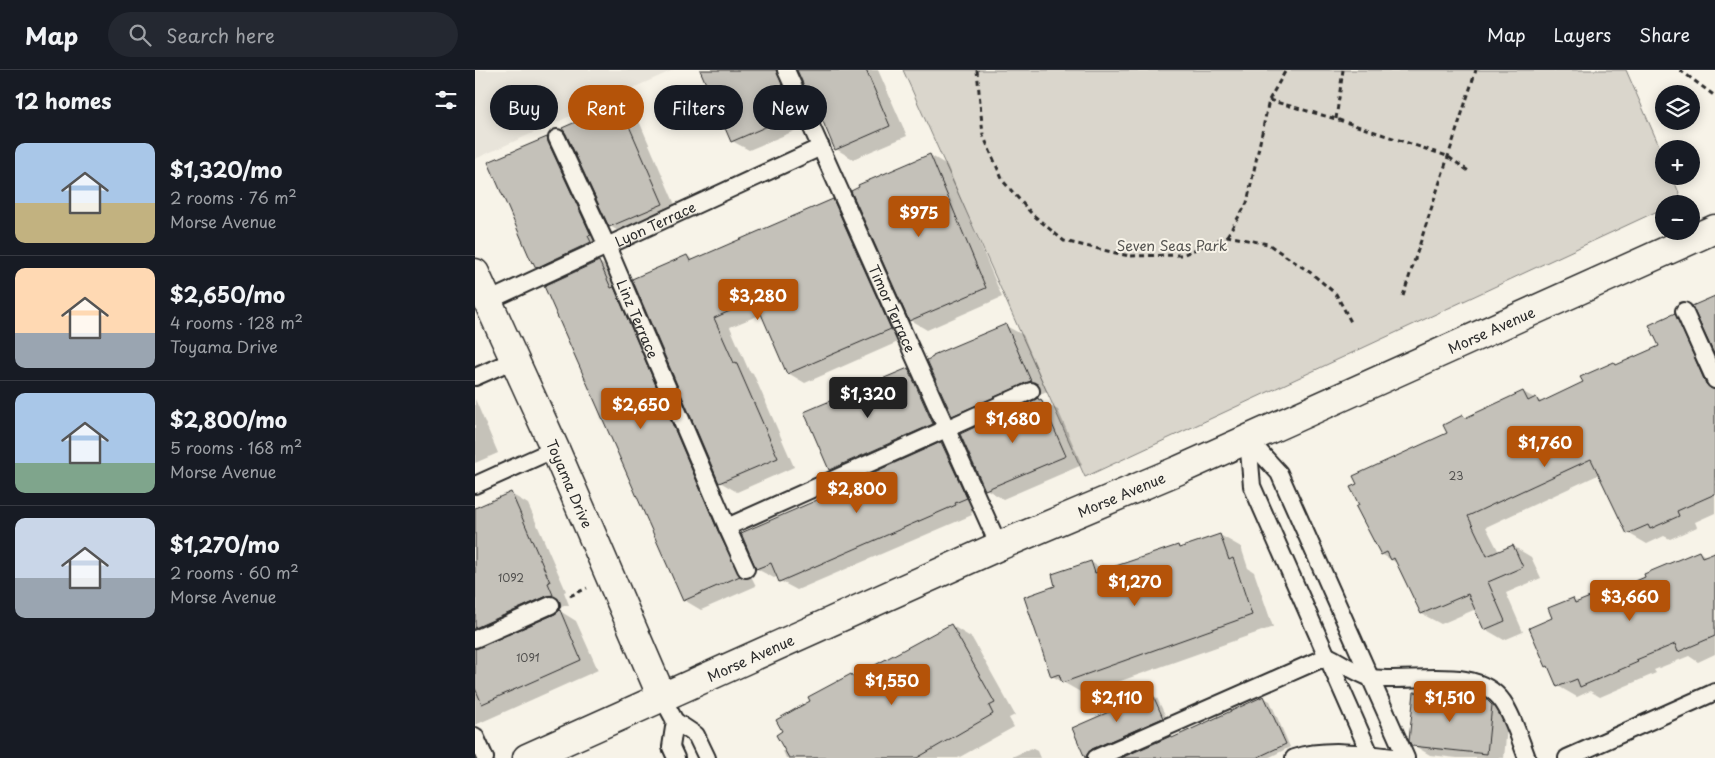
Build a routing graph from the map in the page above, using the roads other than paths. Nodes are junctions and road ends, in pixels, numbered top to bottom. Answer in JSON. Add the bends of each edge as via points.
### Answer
{"nodes":[{"id":1,"x":785,"y":70,"type":"edge"},
{"id":2,"x":557,"y":138,"type":"dead end"},
{"id":3,"x":821,"y":147,"type":"junction"},
{"id":4,"x":1715,"y":229,"type":"edge"},
{"id":5,"x":607,"y":246,"type":"junction"},
{"id":6,"x":475,"y":273,"type":"edge"},
{"id":7,"x":488,"y":301,"type":"junction"},
{"id":8,"x":1684,"y":311,"type":"dead end"},
{"id":9,"x":514,"y":360,"type":"junction"},
{"id":10,"x":475,"y":377,"type":"edge"},
{"id":11,"x":1715,"y":380,"type":"edge"},
{"id":12,"x":1031,"y":391,"type":"dead end"},
{"id":13,"x":947,"y":429,"type":"junction"},
{"id":14,"x":1248,"y":440,"type":"junction"},
{"id":15,"x":555,"y":449,"type":"junction"},
{"id":16,"x":475,"y":485,"type":"edge"},
{"id":17,"x":727,"y":527,"type":"junction"},
{"id":18,"x":999,"y":546,"type":"junction"},
{"id":19,"x":746,"y":569,"type":"dead end"},
{"id":20,"x":551,"y":605,"type":"road end"},
{"id":21,"x":475,"y":638,"type":"edge"},
{"id":22,"x":1328,"y":656,"type":"junction"},
{"id":23,"x":1371,"y":678,"type":"junction"},
{"id":24,"x":1715,"y":692,"type":"edge"},
{"id":25,"x":662,"y":697,"type":"junction"},
{"id":26,"x":675,"y":721,"type":"junction"},
{"id":27,"x":475,"y":736,"type":"edge"},
{"id":28,"x":1370,"y":754,"type":"junction"},
{"id":29,"x":485,"y":758,"type":"edge"},
{"id":30,"x":527,"y":758,"type":"edge"},
{"id":31,"x":676,"y":758,"type":"edge"},
{"id":32,"x":707,"y":758,"type":"edge"},
{"id":33,"x":1096,"y":758,"type":"edge"},
{"id":34,"x":1294,"y":758,"type":"edge"},
{"id":35,"x":1402,"y":758,"type":"edge"},
{"id":36,"x":1407,"y":758,"type":"edge"},
{"id":37,"x":1527,"y":758,"type":"edge"},
{"id":38,"x":1567,"y":758,"type":"edge"}],
"edges":[{"from":1,"to":3,"type":"lane","name":"Timor Terrace"},
{"from":2,"to":5,"type":"lane","name":"Linz Terrace"},
{"from":3,"to":5,"type":"lane","name":"Lyon Terrace"},
{"from":3,"to":13,"type":"lane","name":"Timor Terrace"},
{"from":4,"to":14,"type":"street","name":"Morse Avenue"},
{"from":5,"to":7,"type":"lane","name":"Lyon Terrace"},
{"from":5,"to":17,"type":"lane","name":"Linz Terrace"},
{"from":6,"to":7,"type":"street","name":"Toyama Drive"},
{"from":7,"to":9,"type":"street","name":"Toyama Drive"},
{"from":8,"to":11,"type":"lane"},
{"from":9,"to":10,"type":"lane"},
{"from":9,"to":15,"type":"street","name":"Toyama Drive"},
{"from":12,"to":13,"type":"lane"},
{"from":13,"to":17,"type":"lane"},
{"from":13,"to":18,"type":"lane","name":"Timor Terrace"},
{"from":14,"to":18,"type":"street","name":"Morse Avenue"},
{"from":14,"to":22,"type":"lane","via":[[1252,486]]},
{"from":14,"to":23,"type":"lane","via":[[1279,473]]},
{"from":15,"to":16,"type":"lane"},
{"from":15,"to":25,"type":"street","name":"Toyama Drive"},
{"from":17,"to":19,"type":"lane","name":"Linz Terrace"},
{"from":18,"to":25,"type":"street","name":"Morse Avenue"},
{"from":20,"to":21,"type":"lane"},
{"from":22,"to":23,"type":"lane"},
{"from":22,"to":28,"type":"lane"},
{"from":22,"to":33,"type":"lane"},
{"from":23,"to":36,"type":"lane"},
{"from":23,"to":37,"type":"lane","via":[[1468,680],[1488,687],[1503,701]]},
{"from":24,"to":38,"type":"lane"},
{"from":25,"to":26,"type":"lane"},
{"from":25,"to":30,"type":"street","name":"Morse Avenue"},
{"from":26,"to":31,"type":"lane","via":[[671,747]]},
{"from":26,"to":32,"type":"lane","via":[[696,735]]},
{"from":27,"to":29,"type":"lane"},
{"from":28,"to":34,"type":"lane","via":[[1321,752]]},
{"from":28,"to":35,"type":"lane"}]}
